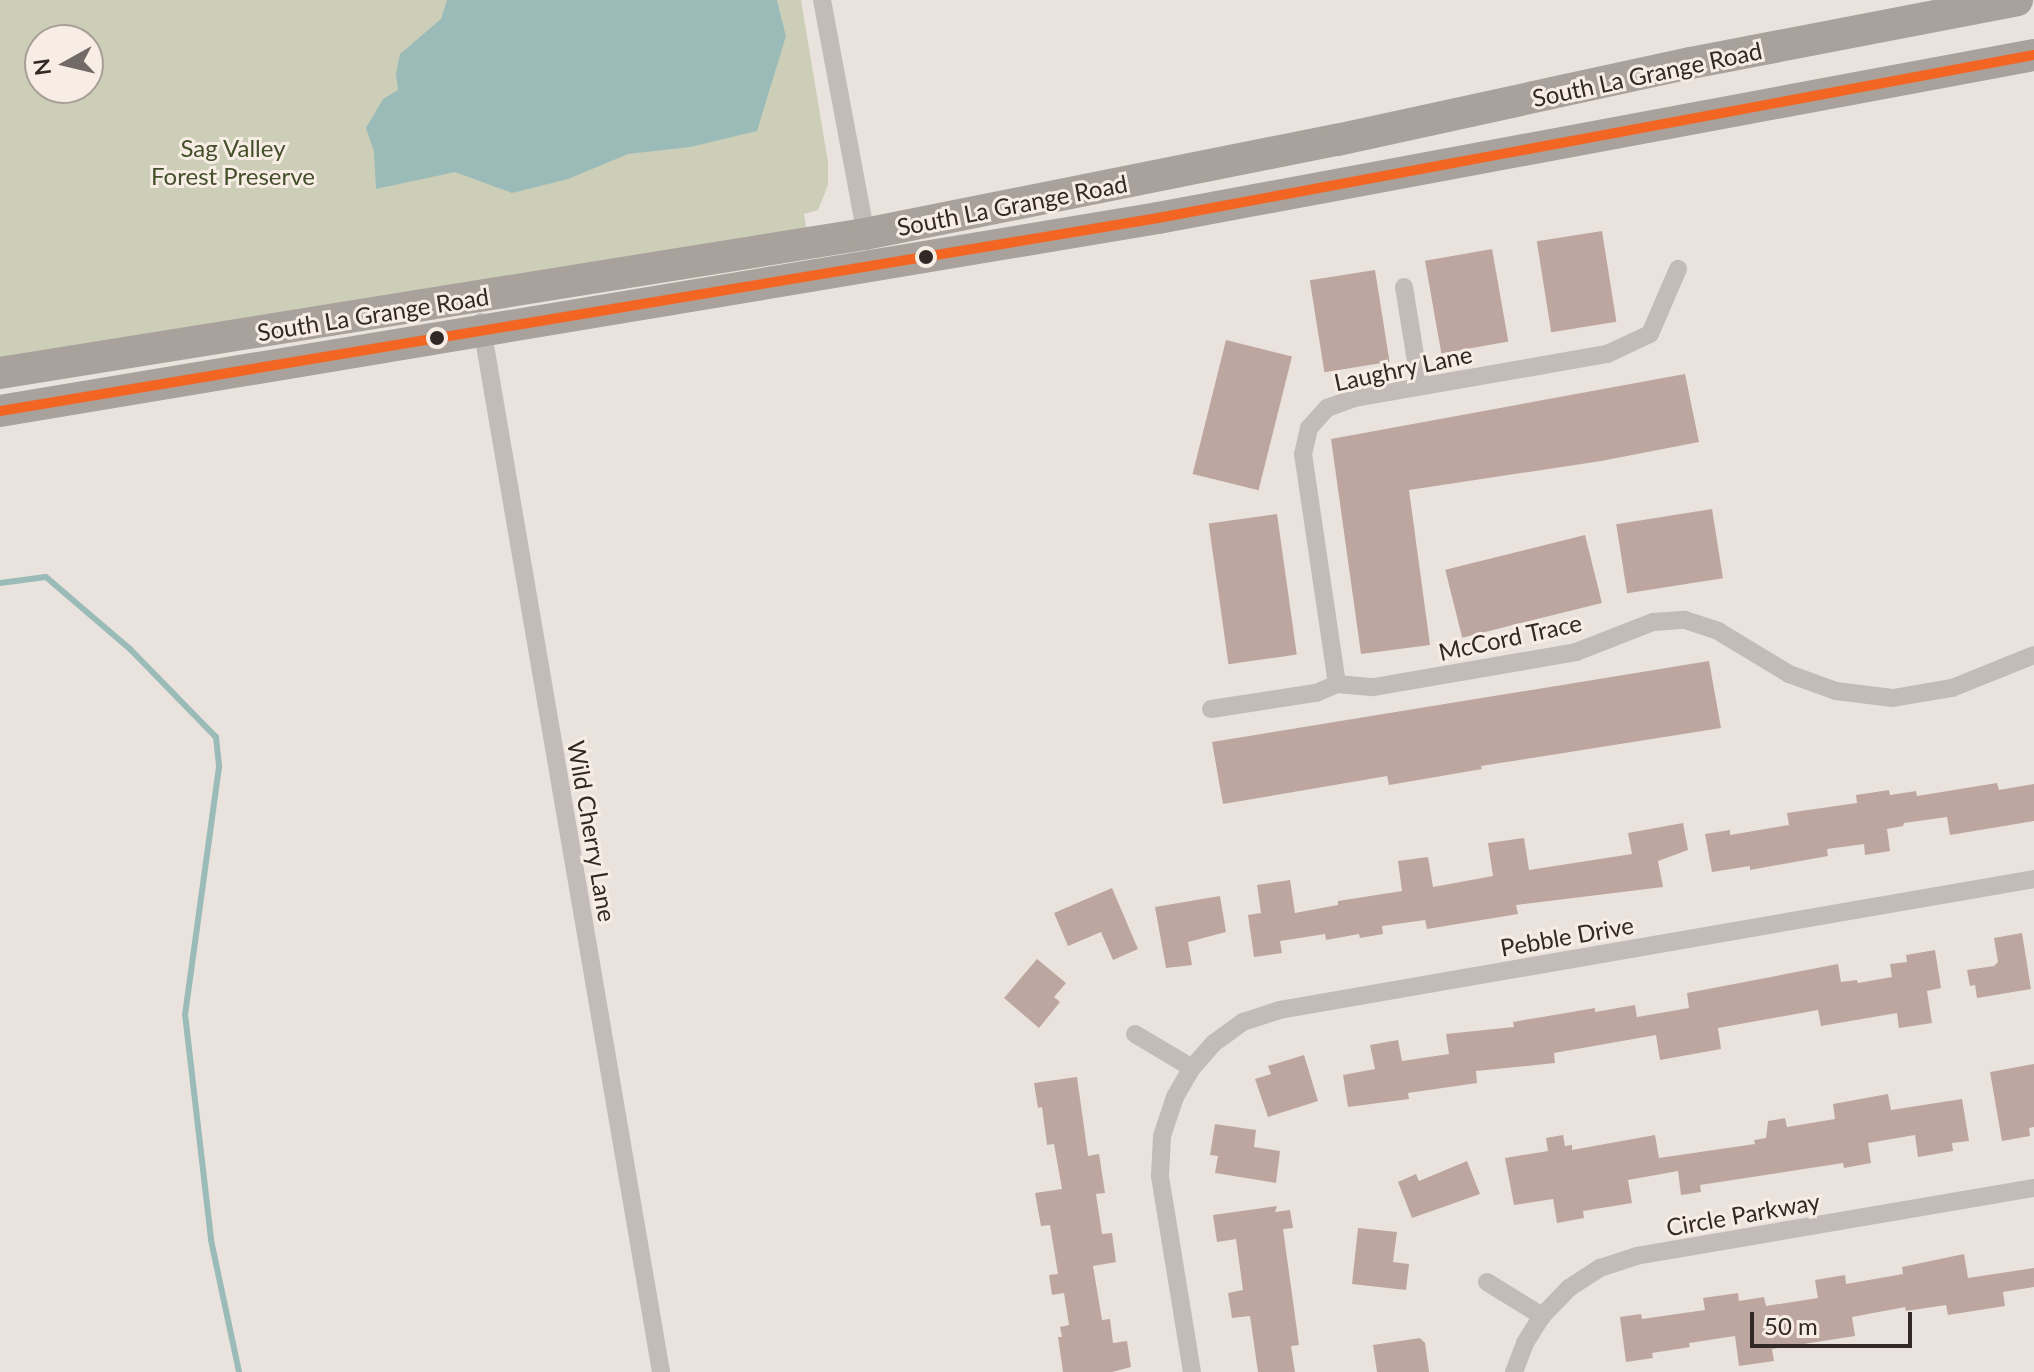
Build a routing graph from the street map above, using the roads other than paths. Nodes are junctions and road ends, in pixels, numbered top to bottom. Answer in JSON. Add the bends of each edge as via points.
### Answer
{"nodes":[{"id":1,"x":822,"y":0,"type":"edge"},
{"id":2,"x":2017,"y":0,"type":"edge"},
{"id":3,"x":2034,"y":55,"type":"edge"},
{"id":4,"x":865,"y":234,"type":"junction"},
{"id":5,"x":871,"y":268,"type":"junction"},
{"id":6,"x":1678,"y":269,"type":"dead end"},
{"id":7,"x":1404,"y":287,"type":"dead end"},
{"id":8,"x":480,"y":313,"type":"junction"},
{"id":9,"x":0,"y":373,"type":"edge"},
{"id":10,"x":1420,"y":386,"type":"junction"},
{"id":11,"x":0,"y":411,"type":"edge"},
{"id":12,"x":2034,"y":655,"type":"edge"},
{"id":13,"x":1337,"y":684,"type":"junction"},
{"id":14,"x":1211,"y":709,"type":"dead end"},
{"id":15,"x":2034,"y":879,"type":"edge"},
{"id":16,"x":1135,"y":1034,"type":"dead end"},
{"id":17,"x":1192,"y":1068,"type":"junction"},
{"id":18,"x":2034,"y":1188,"type":"edge"},
{"id":19,"x":1487,"y":1282,"type":"dead end"},
{"id":20,"x":1542,"y":1316,"type":"junction"},
{"id":21,"x":661,"y":1372,"type":"edge"},
{"id":22,"x":1192,"y":1372,"type":"edge"},
{"id":23,"x":1514,"y":1372,"type":"edge"}],
"edges":[{"from":1,"to":4,"type":"street"},
{"from":2,"to":4,"type":"highway","name":"South La Grange Road"},
{"from":3,"to":5,"type":"highway","name":"South La Grange Road"},
{"from":4,"to":5,"type":"street"},
{"from":4,"to":8,"type":"highway","name":"South La Grange Road"},
{"from":5,"to":8,"type":"highway","name":"South La Grange Road"},
{"from":6,"to":10,"type":"street","name":"Laughry Lane","via":[[1650,334],[1607,354]]},
{"from":7,"to":10,"type":"street"},
{"from":8,"to":9,"type":"highway","name":"South La Grange Road"},
{"from":8,"to":11,"type":"highway","name":"South La Grange Road"},
{"from":8,"to":21,"type":"street","name":"Wild Cherry Lane"},
{"from":10,"to":13,"type":"street","name":"Laughry Lane","via":[[1327,408],[1309,428],[1303,454]]},
{"from":12,"to":13,"type":"street","name":"McCord Trace","via":[[1952,688],[1893,698],[1836,691],[1789,674],[1718,631],[1685,620],[1653,622],[1576,652],[1374,687]]},
{"from":13,"to":14,"type":"street","name":"McCord Trace","via":[[1316,693]]},
{"from":15,"to":17,"type":"street","name":"Pebble Drive","via":[[1279,1010],[1243,1022]]},
{"from":16,"to":17,"type":"street"},
{"from":17,"to":22,"type":"street","name":"Pebble Drive","via":[[1162,1136],[1160,1176]]},
{"from":18,"to":20,"type":"street","name":"Circle Parkway","via":[[1636,1256],[1590,1274]]},
{"from":19,"to":20,"type":"street"},
{"from":20,"to":23,"type":"street","name":"Circle Parkway"}]}
